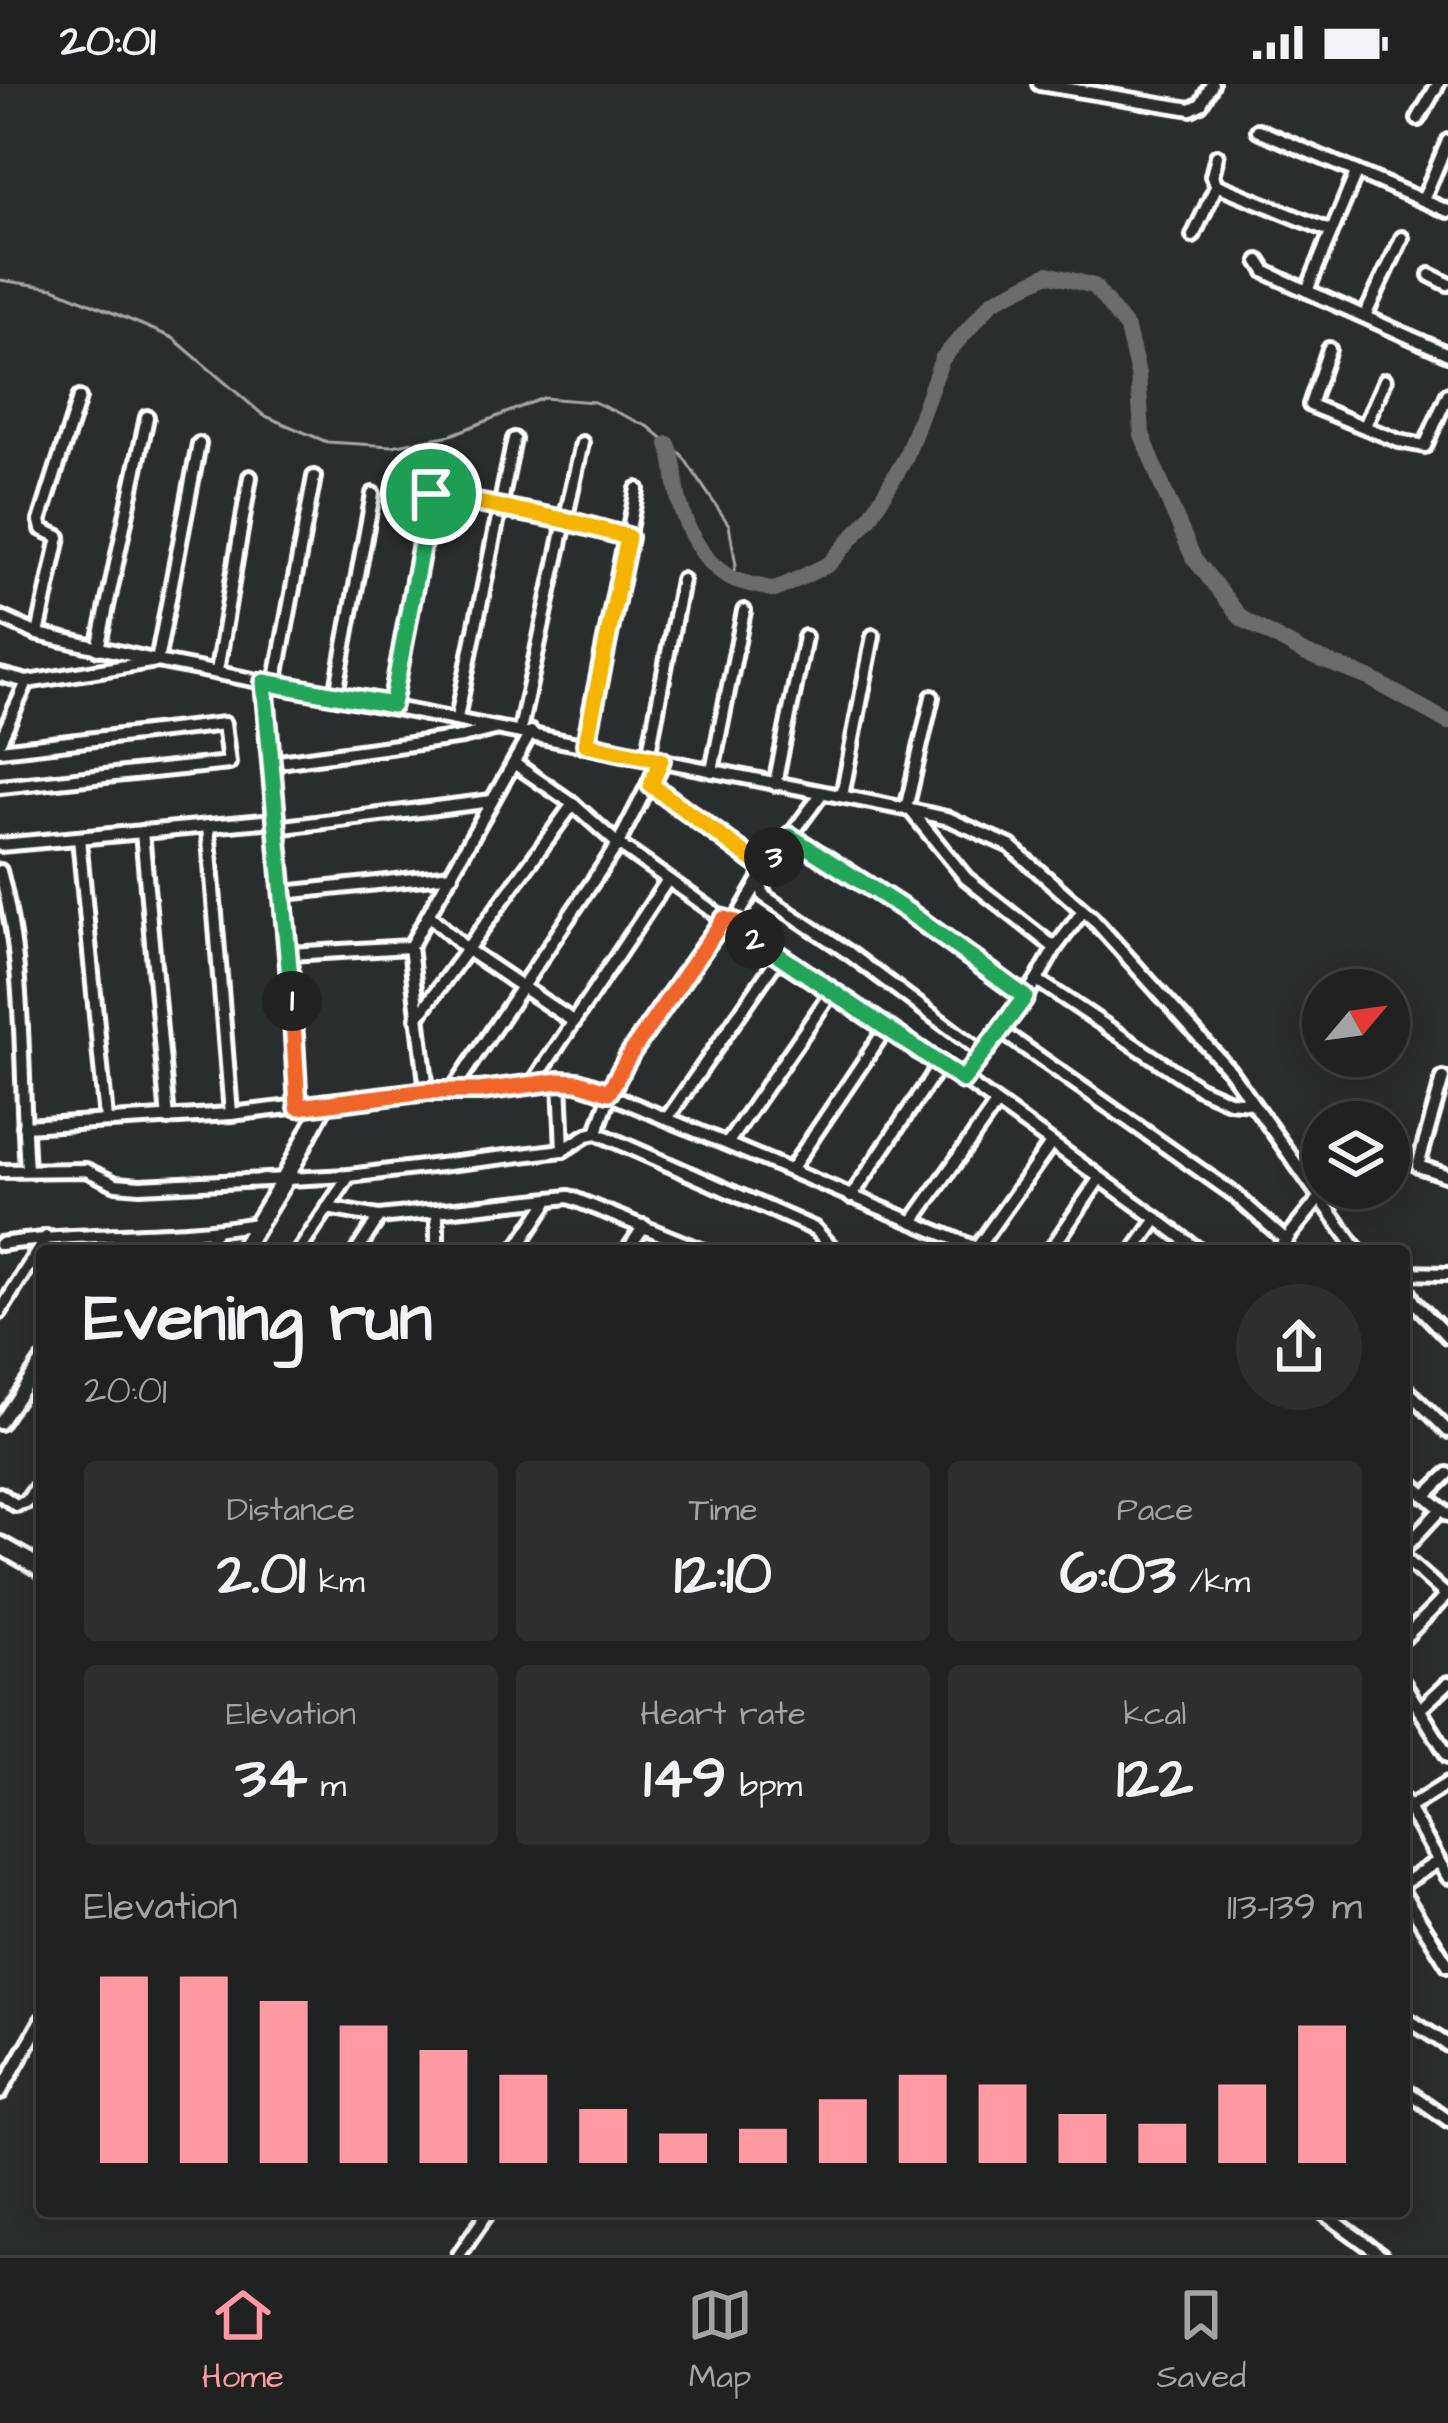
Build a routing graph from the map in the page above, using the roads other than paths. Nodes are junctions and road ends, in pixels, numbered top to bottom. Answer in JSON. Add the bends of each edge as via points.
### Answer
{"nodes":[{"id":1,"x":1039,"y":84,"type":"edge"},
{"id":2,"x":1212,"y":84,"type":"edge"},
{"id":3,"x":1438,"y":84,"type":"edge"},
{"id":4,"x":1418,"y":118,"type":"dead end"},
{"id":5,"x":1258,"y":130,"type":"dead end"},
{"id":6,"x":1448,"y":141,"type":"edge"},
{"id":7,"x":1217,"y":156,"type":"dead end"},
{"id":8,"x":1356,"y":172,"type":"junction"},
{"id":9,"x":1217,"y":185,"type":"junction"},
{"id":10,"x":1423,"y":200,"type":"junction"},
{"id":11,"x":1448,"y":211,"type":"edge"},
{"id":12,"x":1330,"y":231,"type":"junction"},
{"id":13,"x":1193,"y":236,"type":"dead end"},
{"id":14,"x":1402,"y":238,"type":"dead end"},
{"id":15,"x":1259,"y":262,"type":"dead end"},
{"id":16,"x":1430,"y":275,"type":"dead end"},
{"id":17,"x":1448,"y":284,"type":"edge"},
{"id":18,"x":1307,"y":291,"type":"junction"},
{"id":19,"x":1365,"y":316,"type":"junction"},
{"id":20,"x":1329,"y":349,"type":"dead end"},
{"id":21,"x":1448,"y":354,"type":"edge"},
{"id":22,"x":1385,"y":380,"type":"dead end"},
{"id":23,"x":1448,"y":394,"type":"edge"},
{"id":24,"x":80,"y":398,"type":"dead end"},
{"id":25,"x":147,"y":417,"type":"dead end"},
{"id":26,"x":1365,"y":426,"type":"junction"},
{"id":27,"x":514,"y":439,"type":"dead end"},
{"id":28,"x":582,"y":442,"type":"dead end"},
{"id":29,"x":199,"y":444,"type":"dead end"},
{"id":30,"x":439,"y":454,"type":"dead end"},
{"id":31,"x":250,"y":477,"type":"dead end"},
{"id":32,"x":314,"y":477,"type":"dead end"},
{"id":33,"x":402,"y":489,"type":"dead end"},
{"id":34,"x":637,"y":489,"type":"dead end"},
{"id":35,"x":373,"y":494,"type":"dead end"},
{"id":36,"x":431,"y":494,"type":"junction"},
{"id":37,"x":500,"y":507,"type":"junction"},
{"id":38,"x":565,"y":520,"type":"junction"},
{"id":39,"x":628,"y":537,"type":"junction"},
{"id":40,"x":682,"y":580,"type":"dead end"},
{"id":41,"x":745,"y":611,"type":"dead end"},
{"id":42,"x":0,"y":617,"type":"edge"},
{"id":43,"x":38,"y":634,"type":"junction"},
{"id":44,"x":873,"y":636,"type":"dead end"},
{"id":45,"x":805,"y":638,"type":"dead end"},
{"id":46,"x":98,"y":649,"type":"junction"},
{"id":47,"x":157,"y":661,"type":"junction"},
{"id":48,"x":218,"y":670,"type":"junction"},
{"id":49,"x":0,"y":675,"type":"edge"},
{"id":50,"x":27,"y":682,"type":"junction"},
{"id":51,"x":269,"y":683,"type":"junction"},
{"id":52,"x":335,"y":694,"type":"junction"},
{"id":53,"x":932,"y":697,"type":"dead end"},
{"id":54,"x":392,"y":705,"type":"junction"},
{"id":55,"x":457,"y":718,"type":"junction"},
{"id":56,"x":497,"y":728,"type":"junction"},
{"id":57,"x":526,"y":731,"type":"junction"},
{"id":58,"x":586,"y":744,"type":"junction"},
{"id":59,"x":0,"y":745,"type":"edge"},
{"id":60,"x":654,"y":758,"type":"junction"},
{"id":61,"x":272,"y":764,"type":"junction"},
{"id":62,"x":515,"y":764,"type":"junction"},
{"id":63,"x":712,"y":771,"type":"junction"},
{"id":64,"x":775,"y":784,"type":"junction"},
{"id":65,"x":651,"y":785,"type":"junction"},
{"id":66,"x":0,"y":787,"type":"edge"},
{"id":67,"x":822,"y":793,"type":"junction"},
{"id":68,"x":842,"y":796,"type":"junction"},
{"id":69,"x":493,"y":801,"type":"junction"},
{"id":70,"x":573,"y":804,"type":"junction"},
{"id":71,"x":909,"y":811,"type":"junction"},
{"id":72,"x":275,"y":824,"type":"junction"},
{"id":73,"x":208,"y":826,"type":"junction"},
{"id":74,"x":142,"y":832,"type":"junction"},
{"id":75,"x":790,"y":836,"type":"junction"},
{"id":76,"x":79,"y":838,"type":"junction"},
{"id":77,"x":618,"y":844,"type":"junction"},
{"id":78,"x":0,"y":845,"type":"edge"},
{"id":79,"x":765,"y":869,"type":"junction"},
{"id":80,"x":0,"y":871,"type":"edge"},
{"id":81,"x":452,"y":874,"type":"junction"},
{"id":82,"x":667,"y":880,"type":"junction"},
{"id":83,"x":284,"y":893,"type":"junction"},
{"id":84,"x":1083,"y":911,"type":"junction"},
{"id":85,"x":429,"y":915,"type":"junction"},
{"id":86,"x":729,"y":920,"type":"junction"},
{"id":87,"x":410,"y":946,"type":"junction"},
{"id":88,"x":1055,"y":948,"type":"junction"},
{"id":89,"x":466,"y":949,"type":"junction"},
{"id":90,"x":289,"y":954,"type":"junction"},
{"id":91,"x":778,"y":958,"type":"junction"},
{"id":92,"x":1037,"y":980,"type":"junction"},
{"id":93,"x":521,"y":988,"type":"junction"},
{"id":94,"x":830,"y":993,"type":"junction"},
{"id":95,"x":1025,"y":997,"type":"junction"},
{"id":96,"x":417,"y":1018,"type":"junction"},
{"id":97,"x":574,"y":1022,"type":"junction"},
{"id":98,"x":885,"y":1030,"type":"junction"},
{"id":99,"x":1001,"y":1031,"type":"junction"},
{"id":100,"x":983,"y":1053,"type":"junction"},
{"id":101,"x":941,"y":1064,"type":"junction"},
{"id":102,"x":1443,"y":1078,"type":"dead end"},
{"id":103,"x":963,"y":1080,"type":"junction"},
{"id":104,"x":560,"y":1081,"type":"junction"},
{"id":105,"x":532,"y":1083,"type":"junction"},
{"id":106,"x":427,"y":1091,"type":"junction"},
{"id":107,"x":452,"y":1091,"type":"junction"},
{"id":108,"x":609,"y":1092,"type":"junction"},
{"id":109,"x":1252,"y":1103,"type":"junction"},
{"id":110,"x":323,"y":1104,"type":"junction"},
{"id":111,"x":995,"y":1106,"type":"junction"},
{"id":112,"x":298,"y":1107,"type":"junction"},
{"id":113,"x":231,"y":1114,"type":"junction"},
{"id":114,"x":668,"y":1117,"type":"junction"},
{"id":115,"x":168,"y":1118,"type":"junction"},
{"id":116,"x":106,"y":1119,"type":"junction"},
{"id":117,"x":24,"y":1126,"type":"junction"},
{"id":118,"x":597,"y":1133,"type":"junction"},
{"id":119,"x":729,"y":1142,"type":"junction"},
{"id":120,"x":1050,"y":1145,"type":"junction"},
{"id":121,"x":563,"y":1150,"type":"junction"},
{"id":122,"x":27,"y":1168,"type":"junction"},
{"id":123,"x":792,"y":1168,"type":"junction"},
{"id":124,"x":0,"y":1171,"type":"edge"},
{"id":125,"x":349,"y":1176,"type":"junction"},
{"id":126,"x":1302,"y":1176,"type":"edge"},
{"id":127,"x":286,"y":1177,"type":"junction"},
{"id":128,"x":1448,"y":1177,"type":"edge"},
{"id":129,"x":1099,"y":1180,"type":"junction"},
{"id":130,"x":851,"y":1197,"type":"junction"},
{"id":131,"x":549,"y":1200,"type":"junction"},
{"id":132,"x":328,"y":1208,"type":"junction"},
{"id":133,"x":1310,"y":1209,"type":"edge"},
{"id":134,"x":1326,"y":1209,"type":"edge"},
{"id":135,"x":437,"y":1211,"type":"junction"},
{"id":136,"x":379,"y":1217,"type":"junction"},
{"id":137,"x":914,"y":1220,"type":"junction"},
{"id":138,"x":1157,"y":1220,"type":"junction"},
{"id":139,"x":256,"y":1224,"type":"junction"},
{"id":140,"x":644,"y":1226,"type":"junction"},
{"id":141,"x":216,"y":1231,"type":"junction"},
{"id":142,"x":46,"y":1237,"type":"junction"},
{"id":143,"x":127,"y":1237,"type":"junction"},
{"id":144,"x":0,"y":1244,"type":"edge"},
{"id":145,"x":41,"y":1245,"type":"edge"},
{"id":146,"x":121,"y":1245,"type":"edge"},
{"id":147,"x":206,"y":1245,"type":"edge"},
{"id":148,"x":244,"y":1245,"type":"edge"},
{"id":149,"x":302,"y":1245,"type":"edge"},
{"id":150,"x":361,"y":1245,"type":"edge"},
{"id":151,"x":438,"y":1245,"type":"edge"},
{"id":152,"x":520,"y":1245,"type":"edge"},
{"id":153,"x":631,"y":1245,"type":"edge"},
{"id":154,"x":687,"y":1245,"type":"edge"},
{"id":155,"x":830,"y":1245,"type":"edge"},
{"id":156,"x":969,"y":1245,"type":"edge"},
{"id":157,"x":983,"y":1245,"type":"edge"},
{"id":158,"x":1054,"y":1245,"type":"edge"},
{"id":159,"x":1138,"y":1245,"type":"edge"},
{"id":160,"x":1192,"y":1245,"type":"edge"},
{"id":161,"x":1281,"y":1245,"type":"edge"},
{"id":162,"x":1283,"y":1245,"type":"edge"},
{"id":163,"x":1353,"y":1245,"type":"edge"},
{"id":164,"x":36,"y":1253,"type":"edge"},
{"id":165,"x":1448,"y":1262,"type":"edge"},
{"id":166,"x":1427,"y":1273,"type":"junction"},
{"id":167,"x":1410,"y":1274,"type":"edge"},
{"id":168,"x":1448,"y":1274,"type":"edge"},
{"id":169,"x":1410,"y":1296,"type":"edge"},
{"id":170,"x":0,"y":1312,"type":"edge"},
{"id":171,"x":1448,"y":1337,"type":"edge"},
{"id":172,"x":36,"y":1370,"type":"edge"},
{"id":173,"x":1410,"y":1393,"type":"edge"},
{"id":174,"x":0,"y":1423,"type":"edge"},
{"id":175,"x":1448,"y":1431,"type":"edge"},
{"id":176,"x":1448,"y":1474,"type":"edge"},
{"id":177,"x":1410,"y":1482,"type":"edge"},
{"id":178,"x":36,"y":1487,"type":"edge"},
{"id":179,"x":0,"y":1494,"type":"edge"},
{"id":180,"x":1425,"y":1496,"type":"junction"},
{"id":181,"x":1445,"y":1512,"type":"edge"},
{"id":182,"x":1410,"y":1544,"type":"edge"},
{"id":183,"x":0,"y":1545,"type":"edge"},
{"id":184,"x":1410,"y":1563,"type":"edge"},
{"id":185,"x":36,"y":1566,"type":"edge"},
{"id":186,"x":1447,"y":1594,"type":"edge"},
{"id":187,"x":1410,"y":1632,"type":"edge"},
{"id":188,"x":1448,"y":1683,"type":"edge"},
{"id":189,"x":1410,"y":1694,"type":"edge"},
{"id":190,"x":1419,"y":1710,"type":"junction"},
{"id":191,"x":1448,"y":1756,"type":"edge"},
{"id":192,"x":1448,"y":1783,"type":"edge"},
{"id":193,"x":1410,"y":1802,"type":"edge"},
{"id":194,"x":1410,"y":1811,"type":"edge"},
{"id":195,"x":1437,"y":1862,"type":"junction"},
{"id":196,"x":1448,"y":1876,"type":"edge"},
{"id":197,"x":1410,"y":1879,"type":"edge"},
{"id":198,"x":1410,"y":1912,"type":"edge"},
{"id":199,"x":1448,"y":1965,"type":"edge"},
{"id":200,"x":1410,"y":2021,"type":"edge"},
{"id":201,"x":36,"y":2030,"type":"edge"},
{"id":202,"x":1448,"y":2045,"type":"edge"},
{"id":203,"x":0,"y":2093,"type":"edge"},
{"id":204,"x":1410,"y":2093,"type":"edge"},
{"id":205,"x":1448,"y":2120,"type":"edge"},
{"id":206,"x":485,"y":2217,"type":"edge"},
{"id":207,"x":1329,"y":2217,"type":"edge"},
{"id":208,"x":459,"y":2255,"type":"edge"},
{"id":209,"x":1382,"y":2255,"type":"edge"}],
"edges":[{"from":1,"to":2,"type":"street","via":[[1191,109]]},
{"from":3,"to":4,"type":"street"},
{"from":5,"to":8,"type":"street"},
{"from":6,"to":10,"type":"street"},
{"from":7,"to":9,"type":"street"},
{"from":8,"to":10,"type":"street"},
{"from":8,"to":12,"type":"street"},
{"from":9,"to":12,"type":"street"},
{"from":9,"to":13,"type":"street"},
{"from":10,"to":11,"type":"street"},
{"from":12,"to":18,"type":"street"},
{"from":14,"to":19,"type":"street"},
{"from":15,"to":18,"type":"street"},
{"from":16,"to":17,"type":"street"},
{"from":18,"to":19,"type":"street"},
{"from":19,"to":21,"type":"street"},
{"from":20,"to":26,"type":"street","via":[[1310,405]]},
{"from":22,"to":26,"type":"street"},
{"from":23,"to":26,"type":"street","via":[[1425,446]]},
{"from":24,"to":43,"type":"street","via":[[40,521],[58,537]]},
{"from":25,"to":46,"type":"street"},
{"from":27,"to":37,"type":"street"},
{"from":28,"to":38,"type":"street"},
{"from":29,"to":47,"type":"street"},
{"from":30,"to":36,"type":"street"},
{"from":31,"to":48,"type":"street"},
{"from":32,"to":51,"type":"street"},
{"from":33,"to":36,"type":"street"},
{"from":34,"to":39,"type":"street"},
{"from":35,"to":52,"type":"street"},
{"from":36,"to":37,"type":"street"},
{"from":36,"to":54,"type":"street"},
{"from":37,"to":38,"type":"street"},
{"from":37,"to":55,"type":"street"},
{"from":38,"to":39,"type":"street"},
{"from":38,"to":57,"type":"street"},
{"from":39,"to":58,"type":"street"},
{"from":40,"to":60,"type":"street"},
{"from":41,"to":63,"type":"street"},
{"from":42,"to":43,"type":"street"},
{"from":43,"to":46,"type":"street"},
{"from":44,"to":68,"type":"street"},
{"from":45,"to":64,"type":"street"},
{"from":46,"to":47,"type":"street"},
{"from":47,"to":48,"type":"street"},
{"from":47,"to":50,"type":"street"},
{"from":48,"to":51,"type":"street"},
{"from":49,"to":50,"type":"street"},
{"from":50,"to":59,"type":"street"},
{"from":51,"to":52,"type":"street"},
{"from":51,"to":61,"type":"street"},
{"from":52,"to":54,"type":"street"},
{"from":53,"to":71,"type":"street"},
{"from":54,"to":55,"type":"street"},
{"from":55,"to":56,"type":"street"},
{"from":56,"to":57,"type":"street"},
{"from":56,"to":61,"type":"street"},
{"from":57,"to":58,"type":"street"},
{"from":57,"to":62,"type":"street"},
{"from":58,"to":60,"type":"street"},
{"from":59,"to":66,"type":"street","via":[[224,724],[229,763]]},
{"from":60,"to":63,"type":"street"},
{"from":60,"to":65,"type":"street"},
{"from":61,"to":72,"type":"street"},
{"from":62,"to":69,"type":"street"},
{"from":62,"to":70,"type":"street"},
{"from":63,"to":64,"type":"street"},
{"from":64,"to":67,"type":"street"},
{"from":65,"to":77,"type":"street"},
{"from":65,"to":79,"type":"street"},
{"from":67,"to":68,"type":"street"},
{"from":67,"to":75,"type":"street"},
{"from":68,"to":71,"type":"street"},
{"from":69,"to":72,"type":"street"},
{"from":69,"to":81,"type":"street"},
{"from":70,"to":77,"type":"street"},
{"from":70,"to":89,"type":"street"},
{"from":71,"to":84,"type":"street","via":[[1010,846]]},
{"from":71,"to":88,"type":"street","via":[[966,878]]},
{"from":72,"to":73,"type":"street"},
{"from":72,"to":83,"type":"street"},
{"from":73,"to":74,"type":"street"},
{"from":73,"to":113,"type":"street"},
{"from":74,"to":76,"type":"street"},
{"from":74,"to":115,"type":"street"},
{"from":75,"to":79,"type":"street"},
{"from":75,"to":95,"type":"street"},
{"from":76,"to":78,"type":"street"},
{"from":76,"to":116,"type":"street"},
{"from":77,"to":82,"type":"street"},
{"from":77,"to":93,"type":"street"},
{"from":79,"to":86,"type":"street"},
{"from":79,"to":100,"type":"street","via":[[767,900]]},
{"from":80,"to":117,"type":"street","via":[[20,984]]},
{"from":81,"to":83,"type":"street"},
{"from":81,"to":85,"type":"street"},
{"from":82,"to":86,"type":"street"},
{"from":82,"to":97,"type":"street"},
{"from":83,"to":90,"type":"street"},
{"from":84,"to":88,"type":"street"},
{"from":84,"to":109,"type":"street"},
{"from":85,"to":87,"type":"street"},
{"from":85,"to":89,"type":"street"},
{"from":86,"to":91,"type":"street"},
{"from":86,"to":108,"type":"street"},
{"from":87,"to":90,"type":"street"},
{"from":87,"to":96,"type":"street"},
{"from":88,"to":92,"type":"street"},
{"from":89,"to":93,"type":"street"},
{"from":89,"to":96,"type":"street"},
{"from":90,"to":112,"type":"street"},
{"from":91,"to":94,"type":"street"},
{"from":91,"to":114,"type":"street"},
{"from":92,"to":95,"type":"street"},
{"from":92,"to":109,"type":"street","via":[[1199,1088]]},
{"from":93,"to":97,"type":"street"},
{"from":93,"to":107,"type":"street"},
{"from":94,"to":98,"type":"street"},
{"from":94,"to":119,"type":"street"},
{"from":95,"to":99,"type":"street"},
{"from":96,"to":106,"type":"street"},
{"from":97,"to":105,"type":"street"},
{"from":98,"to":101,"type":"street"},
{"from":98,"to":123,"type":"street"},
{"from":99,"to":100,"type":"street"},
{"from":99,"to":161,"type":"street","via":[[1235,1195]]},
{"from":100,"to":103,"type":"street"},
{"from":101,"to":103,"type":"street"},
{"from":101,"to":130,"type":"street"},
{"from":102,"to":128,"type":"street","via":[[1418,1166]]},
{"from":103,"to":111,"type":"street"},
{"from":104,"to":105,"type":"street"},
{"from":104,"to":108,"type":"street"},
{"from":104,"to":121,"type":"street"},
{"from":105,"to":107,"type":"street"},
{"from":106,"to":107,"type":"street"},
{"from":106,"to":110,"type":"street"},
{"from":108,"to":114,"type":"street"},
{"from":108,"to":118,"type":"street"},
{"from":109,"to":126,"type":"street"},
{"from":110,"to":112,"type":"street"},
{"from":110,"to":127,"type":"street"},
{"from":111,"to":120,"type":"street"},
{"from":111,"to":137,"type":"street"},
{"from":112,"to":113,"type":"street"},
{"from":113,"to":115,"type":"street"},
{"from":114,"to":119,"type":"street"},
{"from":115,"to":116,"type":"street"},
{"from":116,"to":117,"type":"street"},
{"from":117,"to":122,"type":"street"},
{"from":118,"to":121,"type":"street"},
{"from":118,"to":155,"type":"street","via":[[815,1229]]},
{"from":119,"to":123,"type":"street"},
{"from":120,"to":129,"type":"street"},
{"from":120,"to":157,"type":"street"},
{"from":121,"to":125,"type":"street"},
{"from":122,"to":124,"type":"street"},
{"from":122,"to":127,"type":"street","via":[[86,1171],[140,1186]]},
{"from":123,"to":130,"type":"street"},
{"from":125,"to":127,"type":"street"},
{"from":125,"to":132,"type":"street"},
{"from":127,"to":139,"type":"street"},
{"from":129,"to":138,"type":"street"},
{"from":129,"to":158,"type":"street"},
{"from":130,"to":137,"type":"street"},
{"from":131,"to":135,"type":"street"},
{"from":131,"to":140,"type":"street","via":[[568,1197]]},
{"from":131,"to":152,"type":"street"},
{"from":132,"to":136,"type":"street"},
{"from":132,"to":149,"type":"street"},
{"from":133,"to":162,"type":"street"},
{"from":134,"to":163,"type":"street"},
{"from":135,"to":136,"type":"street"},
{"from":135,"to":151,"type":"street"},
{"from":136,"to":150,"type":"street"},
{"from":137,"to":156,"type":"street"},
{"from":138,"to":159,"type":"street"},
{"from":138,"to":160,"type":"street"},
{"from":139,"to":141,"type":"street"},
{"from":139,"to":148,"type":"street"},
{"from":140,"to":153,"type":"street"},
{"from":140,"to":154,"type":"street"},
{"from":141,"to":143,"type":"street"},
{"from":141,"to":147,"type":"street"},
{"from":142,"to":143,"type":"street"},
{"from":142,"to":144,"type":"street"},
{"from":142,"to":145,"type":"street"},
{"from":143,"to":146,"type":"street"},
{"from":164,"to":170,"type":"street"},
{"from":165,"to":166,"type":"street"},
{"from":166,"to":167,"type":"street"},
{"from":166,"to":168,"type":"street"},
{"from":169,"to":171,"type":"street"},
{"from":172,"to":174,"type":"street"},
{"from":173,"to":175,"type":"street"},
{"from":176,"to":180,"type":"street"},
{"from":177,"to":180,"type":"street"},
{"from":178,"to":179,"type":"street","via":[[22,1504]]},
{"from":180,"to":181,"type":"street"},
{"from":181,"to":182,"type":"street"},
{"from":183,"to":185,"type":"street"},
{"from":184,"to":186,"type":"street"},
{"from":186,"to":187,"type":"street"},
{"from":188,"to":190,"type":"street"},
{"from":189,"to":190,"type":"street"},
{"from":190,"to":191,"type":"street"},
{"from":192,"to":193,"type":"street"},
{"from":194,"to":195,"type":"street"},
{"from":195,"to":196,"type":"street"},
{"from":195,"to":197,"type":"street"},
{"from":198,"to":199,"type":"street"},
{"from":200,"to":202,"type":"street"},
{"from":201,"to":203,"type":"street"},
{"from":204,"to":205,"type":"street"},
{"from":206,"to":208,"type":"street"},
{"from":207,"to":209,"type":"street"}]}
